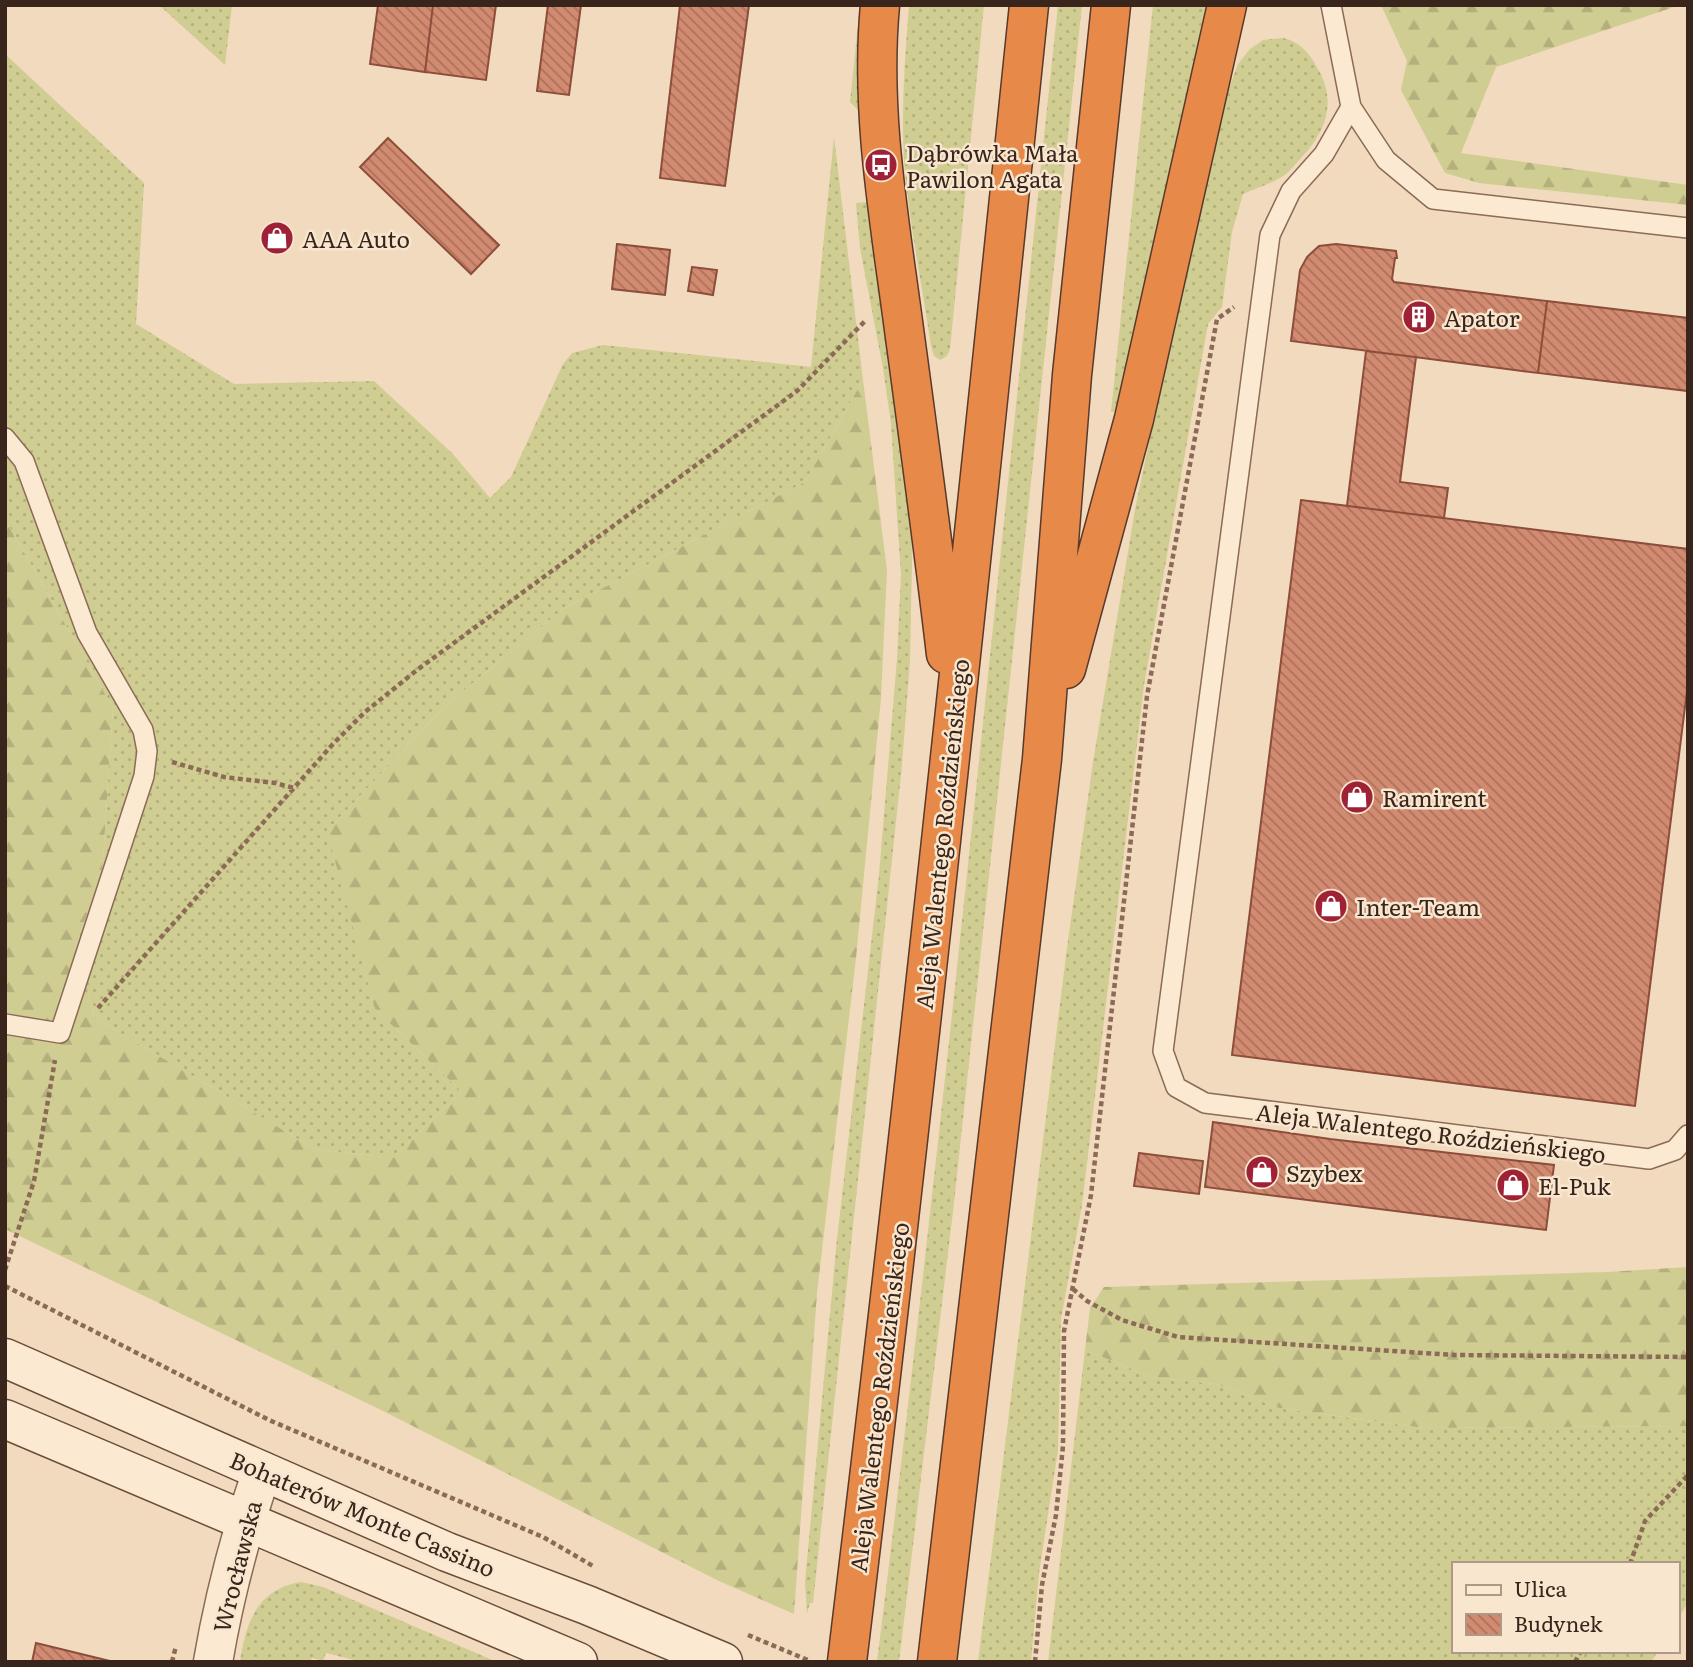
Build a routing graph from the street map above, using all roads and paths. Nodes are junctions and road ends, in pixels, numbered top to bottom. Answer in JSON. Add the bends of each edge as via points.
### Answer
{"nodes":[{"id":1,"x":880,"y":5,"type":"edge"},
{"id":2,"x":1029,"y":5,"type":"edge"},
{"id":3,"x":1111,"y":5,"type":"edge"},
{"id":4,"x":1227,"y":5,"type":"edge"},
{"id":5,"x":1331,"y":5,"type":"edge"},
{"id":6,"x":1351,"y":107,"type":"junction"},
{"id":7,"x":1688,"y":228,"type":"edge"},
{"id":8,"x":1263,"y":287,"type":"junction"},
{"id":9,"x":867,"y":319,"type":"dead end"},
{"id":10,"x":5,"y":438,"type":"edge"},
{"id":11,"x":954,"y":722,"type":"junction"},
{"id":12,"x":147,"y":751,"type":"junction"},
{"id":13,"x":1042,"y":759,"type":"junction"},
{"id":14,"x":294,"y":788,"type":"junction"},
{"id":15,"x":5,"y":1024,"type":"edge"},
{"id":16,"x":60,"y":1033,"type":"junction"},
{"id":17,"x":1688,"y":1135,"type":"edge"},
{"id":18,"x":5,"y":1269,"type":"edge"},
{"id":19,"x":5,"y":1286,"type":"edge"},
{"id":20,"x":1072,"y":1289,"type":"junction"},
{"id":21,"x":1688,"y":1357,"type":"edge"},
{"id":22,"x":5,"y":1358,"type":"edge"},
{"id":23,"x":5,"y":1419,"type":"edge"},
{"id":24,"x":261,"y":1471,"type":"junction"},
{"id":25,"x":1688,"y":1475,"type":"edge"},
{"id":26,"x":246,"y":1520,"type":"junction"},
{"id":27,"x":1631,"y":1562,"type":"edge"},
{"id":28,"x":604,"y":1573,"type":"dead end"},
{"id":29,"x":213,"y":1662,"type":"edge"},
{"id":30,"x":578,"y":1662,"type":"edge"},
{"id":31,"x":723,"y":1662,"type":"edge"},
{"id":32,"x":847,"y":1662,"type":"edge"},
{"id":33,"x":937,"y":1662,"type":"edge"},
{"id":34,"x":1035,"y":1662,"type":"edge"}],
"edges":[{"from":1,"to":11,"type":"highway","via":[[876,50],[881,165]]},
{"from":2,"to":11,"type":"highway","name":"Aleja Walentego Roździeńskiego"},
{"from":3,"to":13,"type":"highway","via":[[1072,375]]},
{"from":4,"to":13,"type":"highway","via":[[1134,419]]},
{"from":5,"to":6,"type":"lane"},
{"from":6,"to":7,"type":"lane","via":[[1387,159],[1433,199]]},
{"from":6,"to":8,"type":"lane","name":"Aleja Walentego Roździeńskiego","via":[[1324,154],[1291,191],[1269,234]]},
{"from":8,"to":17,"type":"lane","name":"Aleja Walentego Roździeńskiego","via":[[1163,1051],[1176,1087],[1205,1104],[1649,1159],[1675,1150]]},
{"from":8,"to":20,"type":"path","via":[[1217,319],[1147,696],[1091,1195]]},
{"from":9,"to":14,"type":"path","via":[[797,391],[390,691],[349,727]]},
{"from":10,"to":12,"type":"lane","via":[[24,461],[87,633],[135,712]]},
{"from":11,"to":32,"type":"highway","name":"Aleja Walentego Roździeńskiego"},
{"from":12,"to":14,"type":"path","via":[[211,774]]},
{"from":12,"to":16,"type":"lane","via":[[144,776]]},
{"from":13,"to":33,"type":"highway"},
{"from":14,"to":16,"type":"path","via":[[80,1029]]},
{"from":15,"to":16,"type":"lane"},
{"from":16,"to":18,"type":"path","via":[[34,1181]]},
{"from":19,"to":28,"type":"path","via":[[269,1420],[543,1537]]},
{"from":20,"to":21,"type":"path","via":[[1122,1320],[1178,1337],[1454,1355]]},
{"from":20,"to":34,"type":"path","via":[[1064,1331],[1063,1446]]},
{"from":22,"to":24,"type":"street","name":"Bohaterów Monte Cassino"},
{"from":23,"to":26,"type":"street"},
{"from":24,"to":26,"type":"street","name":"Wrocławska"},
{"from":24,"to":31,"type":"street","name":"Bohaterów Monte Cassino","via":[[447,1552]]},
{"from":25,"to":27,"type":"path","via":[[1646,1521]]},
{"from":26,"to":29,"type":"street","name":"Wrocławska"},
{"from":26,"to":30,"type":"street"}]}
